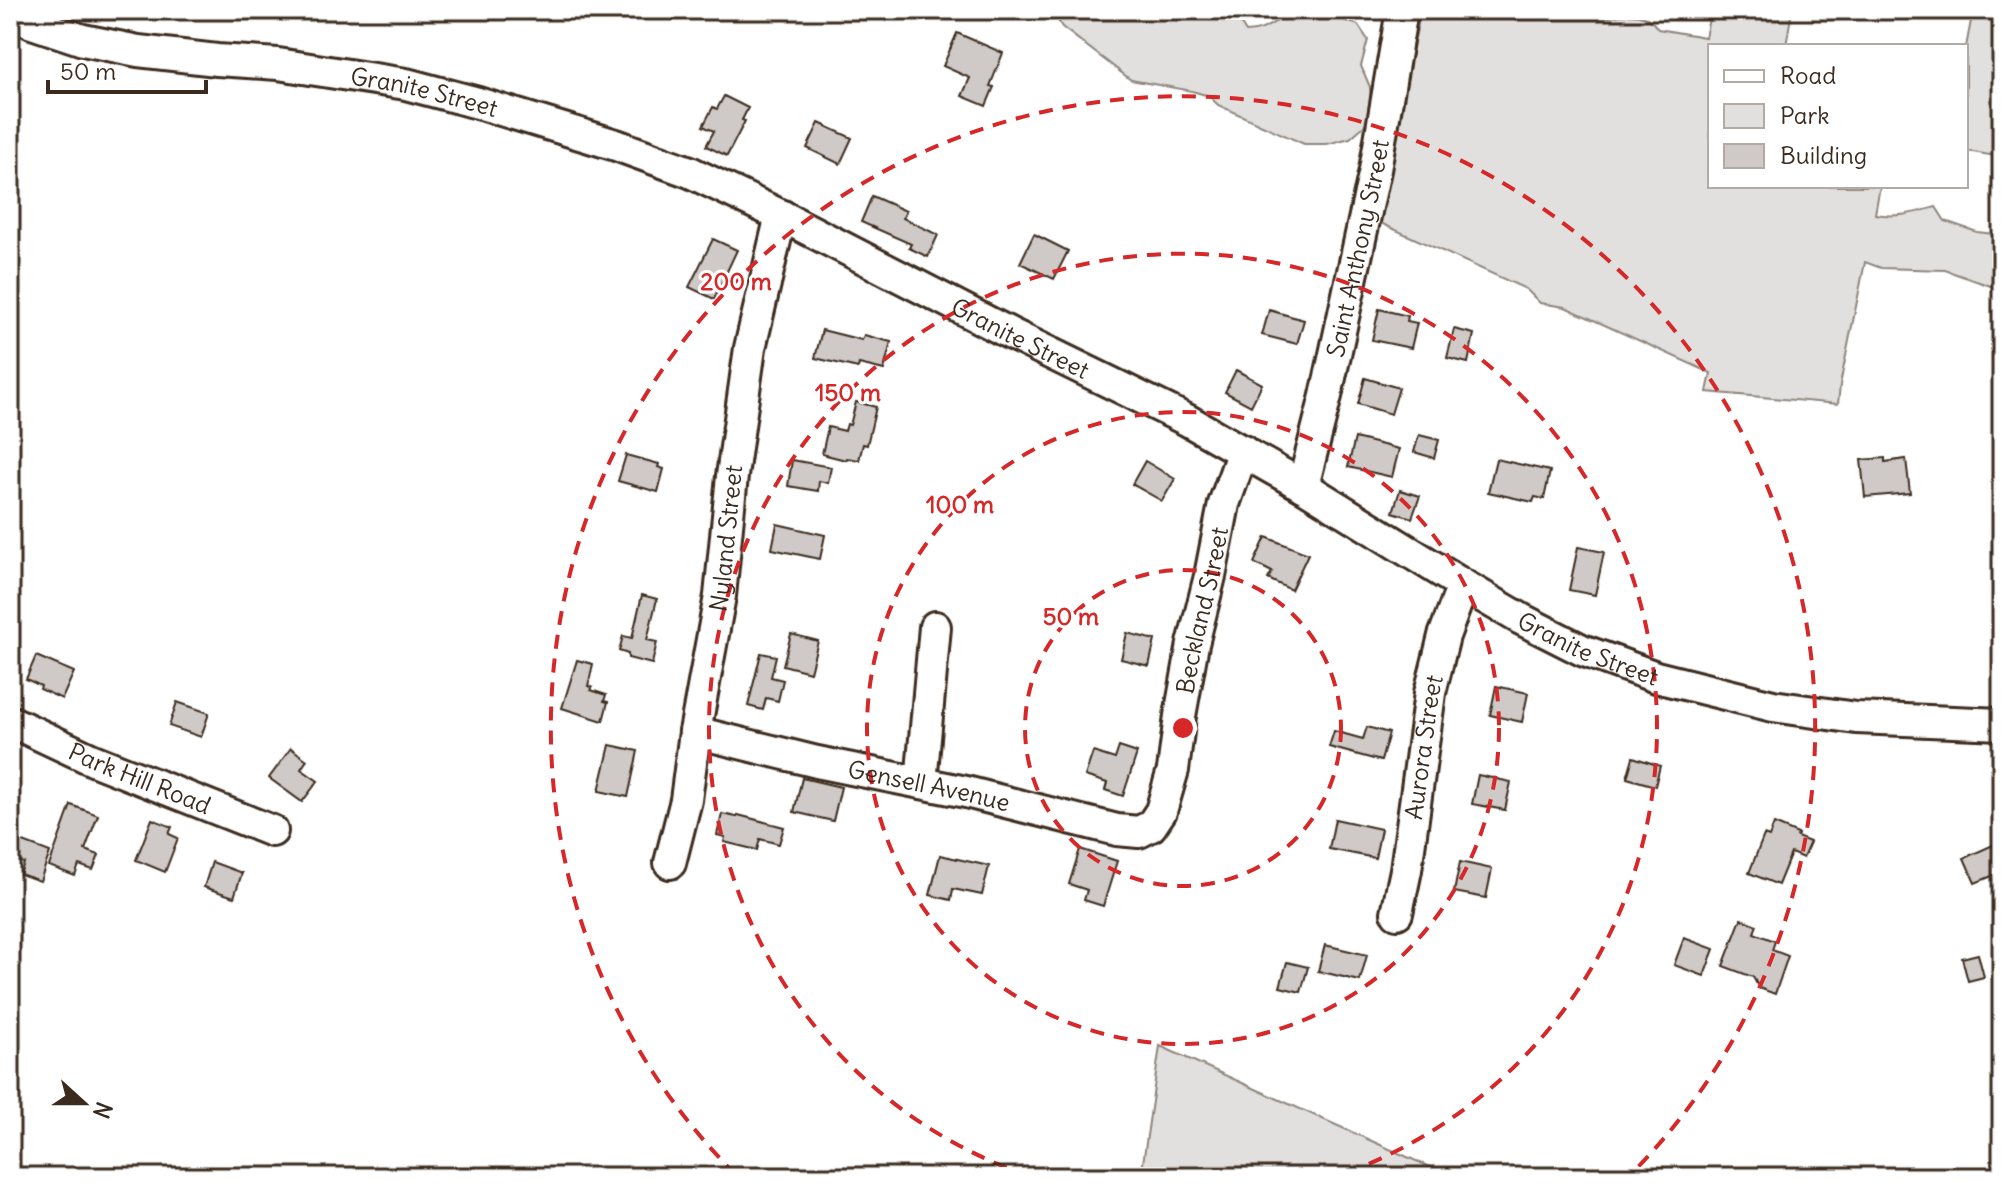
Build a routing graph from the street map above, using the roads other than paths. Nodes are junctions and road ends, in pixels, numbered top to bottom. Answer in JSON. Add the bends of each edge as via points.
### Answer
{"nodes":[{"id":1,"x":1402,"y":10,"type":"edge"},
{"id":2,"x":10,"y":12,"type":"edge"},
{"id":3,"x":781,"y":215,"type":"junction"},
{"id":4,"x":1243,"y":451,"type":"junction"},
{"id":5,"x":1303,"y":486,"type":"junction"},
{"id":6,"x":1463,"y":585,"type":"junction"},
{"id":7,"x":935,"y":627,"type":"dead end"},
{"id":8,"x":10,"y":721,"type":"edge"},
{"id":9,"x":2002,"y":724,"type":"edge"},
{"id":10,"x":695,"y":732,"type":"junction"},
{"id":11,"x":921,"y":783,"type":"junction"},
{"id":12,"x":1156,"y":818,"type":"joint"},
{"id":13,"x":272,"y":831,"type":"dead end"},
{"id":14,"x":670,"y":863,"type":"dead end"},
{"id":15,"x":1397,"y":913,"type":"dead end"}],
"edges":[{"from":1,"to":5,"type":"street","name":"Saint Anthony Street","via":[[1375,170]]},
{"from":2,"to":3,"type":"street","name":"Granite Street","via":[[83,40],[138,51],[348,74],[464,99],[690,172]]},
{"from":3,"to":4,"type":"street","name":"Granite Street"},
{"from":3,"to":10,"type":"street","name":"Nyland Street","via":[[750,348],[720,596]]},
{"from":4,"to":5,"type":"street","name":"Granite Street"},
{"from":4,"to":12,"type":"street","name":"Beckland Street","via":[[1224,504],[1193,644],[1173,770]]},
{"from":5,"to":6,"type":"street","name":"Granite Street"},
{"from":6,"to":9,"type":"street","name":"Granite Street","via":[[1582,650],[1656,677],[1773,706],[1856,718]]},
{"from":6,"to":15,"type":"street","name":"Aurora Street","via":[[1430,693]]},
{"from":7,"to":11,"type":"street"},
{"from":8,"to":13,"type":"street","name":"Park Hill Road"},
{"from":10,"to":11,"type":"street","name":"Gensell Avenue"},
{"from":10,"to":14,"type":"street","name":"Nyland Street"},
{"from":11,"to":12,"type":"street","name":"Gensell Avenue","via":[[1117,830],[1139,832]]}]}
